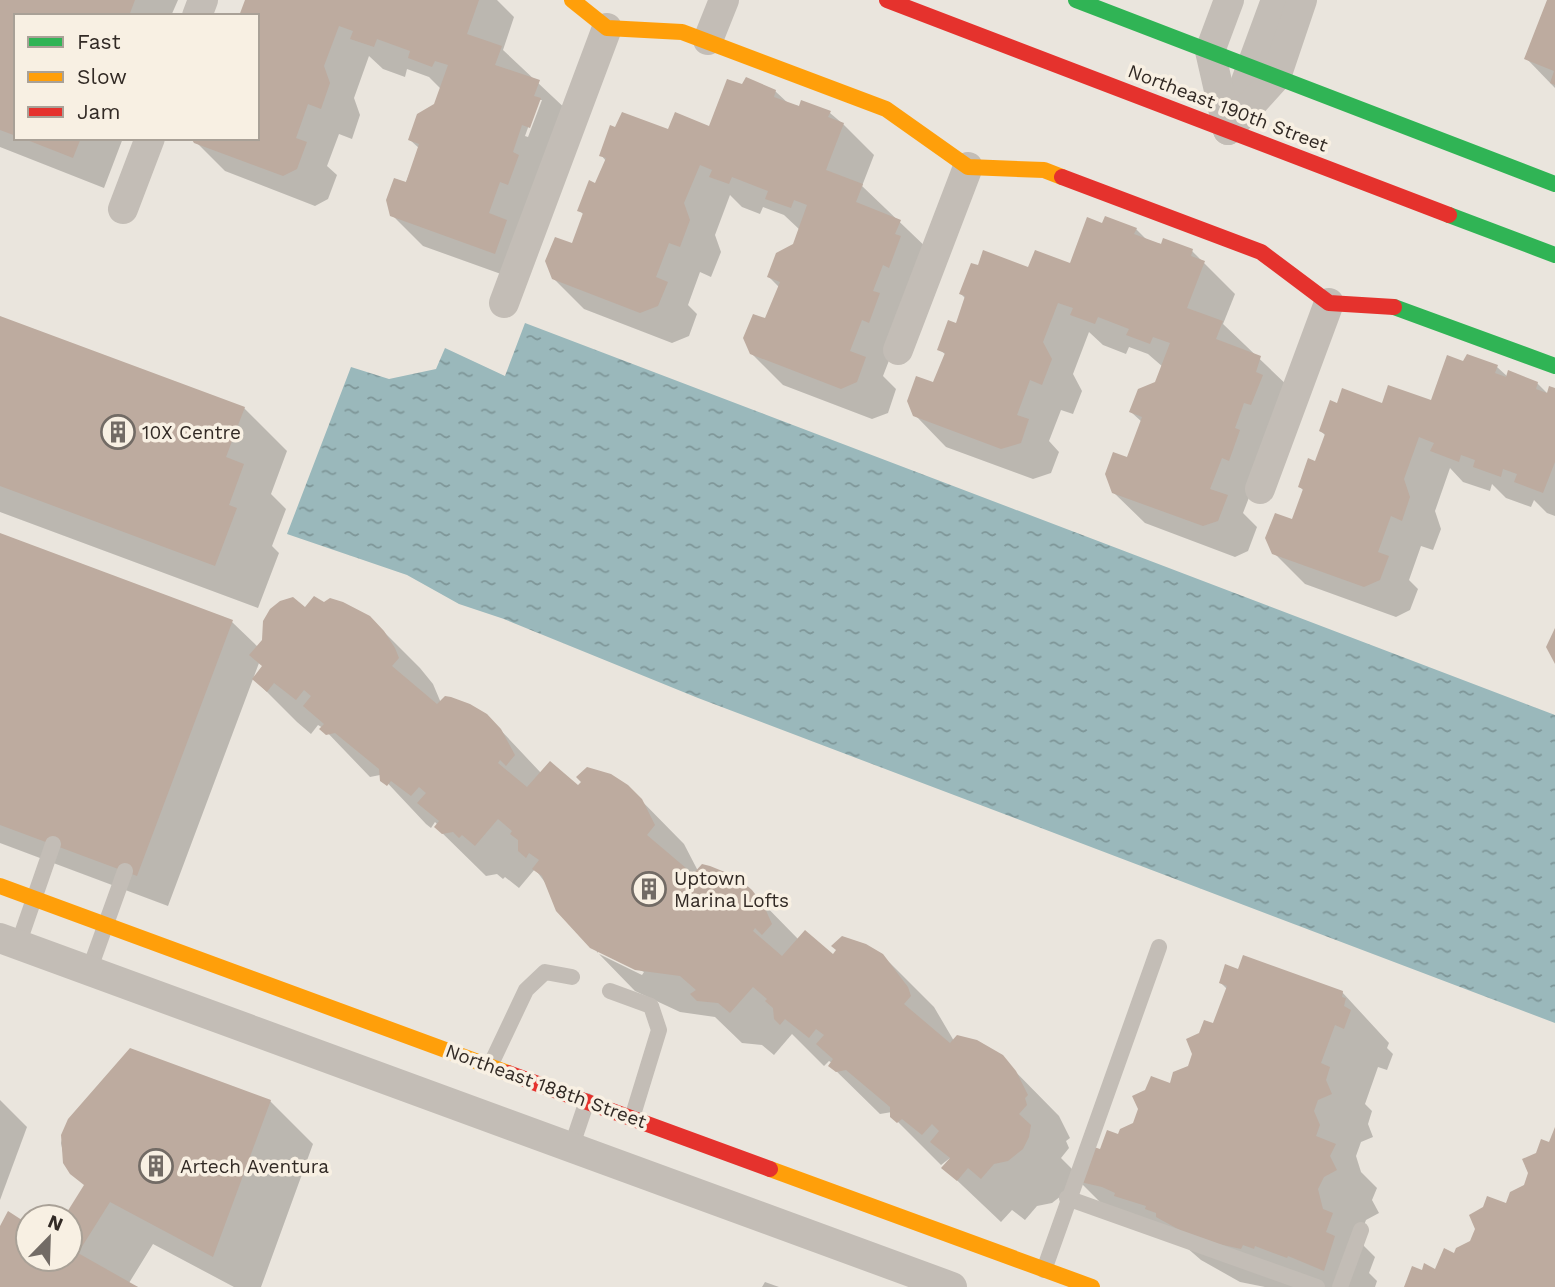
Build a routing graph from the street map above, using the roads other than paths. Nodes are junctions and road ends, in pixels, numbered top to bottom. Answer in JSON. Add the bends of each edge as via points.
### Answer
{"nodes":[{"id":1,"x":572,"y":0,"type":"edge"},
{"id":2,"x":724,"y":0,"type":"edge"},
{"id":3,"x":887,"y":0,"type":"edge"},
{"id":4,"x":1076,"y":0,"type":"edge"},
{"id":5,"x":1229,"y":0,"type":"edge"},
{"id":6,"x":1276,"y":0,"type":"edge"},
{"id":7,"x":1302,"y":0,"type":"edge"},
{"id":8,"x":607,"y":28,"type":"junction"},
{"id":9,"x":708,"y":40,"type":"junction"},
{"id":10,"x":1210,"y":51,"type":"junction"},
{"id":11,"x":1263,"y":72,"type":"junction"},
{"id":12,"x":1228,"y":130,"type":"junction"},
{"id":13,"x":149,"y":140,"type":"edge"},
{"id":14,"x":968,"y":167,"type":"junction"},
{"id":15,"x":1555,"y":184,"type":"edge"},
{"id":16,"x":123,"y":209,"type":"dead end"},
{"id":17,"x":1555,"y":255,"type":"edge"},
{"id":18,"x":504,"y":303,"type":"dead end"},
{"id":19,"x":1329,"y":303,"type":"junction"},
{"id":20,"x":898,"y":350,"type":"dead end"},
{"id":21,"x":1555,"y":366,"type":"edge"},
{"id":22,"x":1261,"y":489,"type":"dead end"},
{"id":23,"x":53,"y":844,"type":"dead end"},
{"id":24,"x":125,"y":871,"type":"dead end"},
{"id":25,"x":0,"y":886,"type":"edge"},
{"id":26,"x":33,"y":898,"type":"junction"},
{"id":27,"x":106,"y":925,"type":"junction"},
{"id":28,"x":9,"y":941,"type":"edge"},
{"id":29,"x":1159,"y":947,"type":"dead end"},
{"id":30,"x":89,"y":971,"type":"junction"},
{"id":31,"x":572,"y":977,"type":"dead end"},
{"id":32,"x":610,"y":991,"type":"dead end"},
{"id":33,"x":490,"y":1066,"type":"junction"},
{"id":34,"x":587,"y":1101,"type":"junction"},
{"id":35,"x":632,"y":1118,"type":"junction"},
{"id":36,"x":571,"y":1148,"type":"junction"},
{"id":37,"x":1067,"y":1198,"type":"junction"},
{"id":38,"x":1361,"y":1230,"type":"dead end"},
{"id":39,"x":1042,"y":1268,"type":"junction"},
{"id":40,"x":951,"y":1287,"type":"edge"},
{"id":41,"x":1064,"y":1287,"type":"edge"},
{"id":42,"x":1092,"y":1287,"type":"edge"},
{"id":43,"x":1317,"y":1287,"type":"edge"},
{"id":44,"x":1340,"y":1287,"type":"edge"}],
"edges":[{"from":1,"to":8,"type":"street"},
{"from":2,"to":9,"type":"street"},
{"from":3,"to":12,"type":"street","name":"Northeast 190th Street"},
{"from":4,"to":10,"type":"street"},
{"from":5,"to":10,"type":"street"},
{"from":6,"to":11,"type":"street"},
{"from":7,"to":11,"type":"street"},
{"from":8,"to":9,"type":"street","via":[[682,32]]},
{"from":8,"to":18,"type":"street"},
{"from":9,"to":14,"type":"street","via":[[886,109]]},
{"from":10,"to":11,"type":"street"},
{"from":10,"to":12,"type":"street"},
{"from":11,"to":12,"type":"street"},
{"from":11,"to":15,"type":"street"},
{"from":12,"to":17,"type":"street","name":"Northeast 190th Street"},
{"from":13,"to":16,"type":"street"},
{"from":14,"to":19,"type":"street","via":[[1044,170],[1261,252]]},
{"from":14,"to":20,"type":"street"},
{"from":19,"to":21,"type":"street","via":[[1389,305]]},
{"from":19,"to":22,"type":"street"},
{"from":23,"to":26,"type":"lane"},
{"from":24,"to":27,"type":"lane"},
{"from":25,"to":26,"type":"street","name":"Northeast 188th Street"},
{"from":26,"to":27,"type":"street","name":"Northeast 188th Street"},
{"from":26,"to":28,"type":"lane"},
{"from":27,"to":30,"type":"lane"},
{"from":27,"to":33,"type":"street","name":"Northeast 188th Street"},
{"from":28,"to":30,"type":"street"},
{"from":29,"to":37,"type":"lane"},
{"from":30,"to":36,"type":"street"},
{"from":31,"to":33,"type":"lane","via":[[545,972],[526,990]]},
{"from":32,"to":35,"type":"lane","via":[[651,1006],[659,1030]]},
{"from":33,"to":34,"type":"street","name":"Northeast 188th Street"},
{"from":34,"to":35,"type":"street","name":"Northeast 188th Street"},
{"from":34,"to":36,"type":"lane"},
{"from":35,"to":39,"type":"street","name":"Northeast 188th Street"},
{"from":36,"to":40,"type":"street"},
{"from":37,"to":39,"type":"lane"},
{"from":37,"to":43,"type":"lane"},
{"from":38,"to":44,"type":"lane"},
{"from":39,"to":41,"type":"lane"},
{"from":39,"to":42,"type":"street","name":"Northeast 188th Street"}]}
